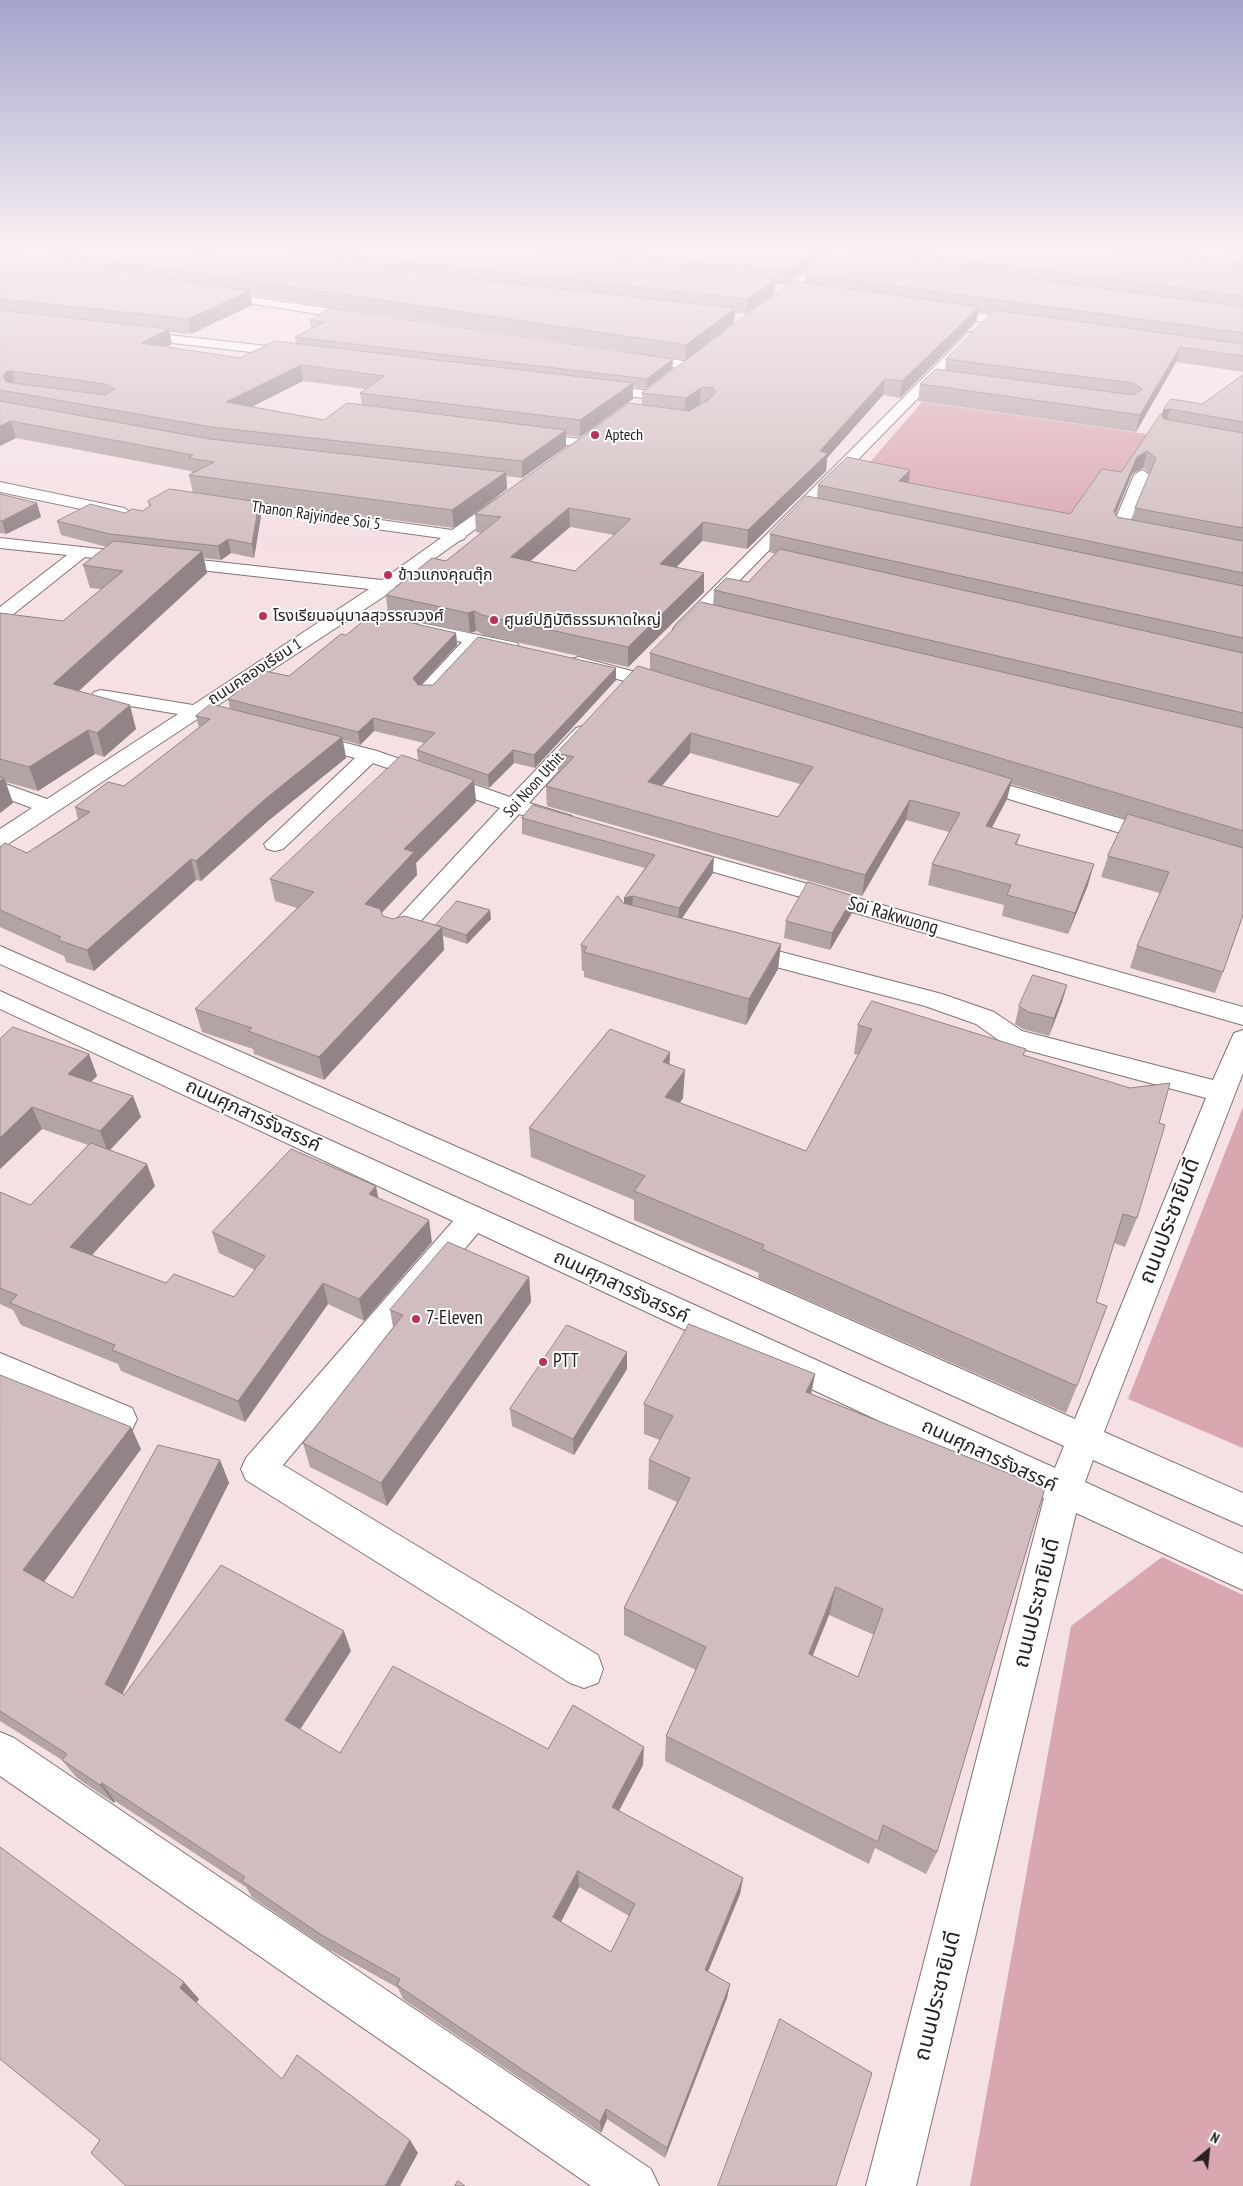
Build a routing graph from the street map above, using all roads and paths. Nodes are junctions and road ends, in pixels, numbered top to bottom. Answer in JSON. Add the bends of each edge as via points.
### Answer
{"nodes":[{"id":1,"x":280,"y":351,"type":"edge"},
{"id":2,"x":956,"y":351,"type":"edge"},
{"id":3,"x":307,"y":354,"type":"edge"},
{"id":4,"x":703,"y":355,"type":"edge"},
{"id":5,"x":627,"y":356,"type":"edge"},
{"id":6,"x":688,"y":366,"type":"junction"},
{"id":7,"x":929,"y":378,"type":"junction"},
{"id":8,"x":948,"y":381,"type":"edge"},
{"id":9,"x":580,"y":386,"type":"edge"},
{"id":10,"x":596,"y":433,"type":"edge"},
{"id":11,"x":513,"y":434,"type":"edge"},
{"id":12,"x":582,"y":443,"type":"junction"},
{"id":13,"x":560,"y":459,"type":"edge"},
{"id":14,"x":1142,"y":475,"type":"edge"},
{"id":15,"x":0,"y":487,"type":"edge"},
{"id":16,"x":517,"y":491,"type":"edge"},
{"id":17,"x":204,"y":501,"type":"edge"},
{"id":18,"x":803,"y":507,"type":"junction"},
{"id":19,"x":822,"y":511,"type":"edge"},
{"id":20,"x":135,"y":516,"type":"edge"},
{"id":21,"x":458,"y":536,"type":"junction"},
{"id":22,"x":1157,"y":537,"type":"edge"},
{"id":23,"x":0,"y":543,"type":"edge"},
{"id":24,"x":82,"y":552,"type":"junction"},
{"id":25,"x":753,"y":556,"type":"junction"},
{"id":26,"x":772,"y":560,"type":"edge"},
{"id":27,"x":388,"y":586,"type":"junction"},
{"id":28,"x":348,"y":613,"type":"junction"},
{"id":29,"x":698,"y":613,"type":"junction"},
{"id":30,"x":0,"y":616,"type":"edge"},
{"id":31,"x":375,"y":618,"type":"edge"},
{"id":32,"x":717,"y":618,"type":"edge"},
{"id":33,"x":402,"y":624,"type":"edge"},
{"id":34,"x":476,"y":639,"type":"junction"},
{"id":35,"x":669,"y":641,"type":"edge"},
{"id":36,"x":531,"y":652,"type":"edge"},
{"id":37,"x":559,"y":659,"type":"edge"},
{"id":38,"x":681,"y":691,"type":"edge"},
{"id":39,"x":426,"y":692,"type":"edge"},
{"id":40,"x":101,"y":696,"type":"edge"},
{"id":41,"x":195,"y":711,"type":"junction"},
{"id":42,"x":594,"y":720,"type":"edge"},
{"id":43,"x":259,"y":727,"type":"edge"},
{"id":44,"x":287,"y":734,"type":"edge"},
{"id":45,"x":370,"y":755,"type":"junction"},
{"id":46,"x":957,"y":776,"type":"edge"},
{"id":47,"x":0,"y":788,"type":"edge"},
{"id":48,"x":515,"y":806,"type":"junction"},
{"id":49,"x":50,"y":808,"type":"junction"},
{"id":50,"x":581,"y":826,"type":"edge"},
{"id":51,"x":0,"y":839,"type":"edge"},
{"id":52,"x":1176,"y":843,"type":"edge"},
{"id":53,"x":275,"y":844,"type":"dead end"},
{"id":54,"x":656,"y":848,"type":"edge"},
{"id":55,"x":397,"y":932,"type":"edge"},
{"id":56,"x":717,"y":943,"type":"edge"},
{"id":57,"x":0,"y":954,"type":"edge"},
{"id":58,"x":0,"y":999,"type":"edge"},
{"id":59,"x":1243,"y":1016,"type":"edge"},
{"id":60,"x":1243,"y":1039,"type":"edge"},
{"id":61,"x":1221,"y":1092,"type":"junction"},
{"id":62,"x":472,"y":1218,"type":"junction"},
{"id":63,"x":0,"y":1367,"type":"edge"},
{"id":64,"x":120,"y":1419,"type":"dead end"},
{"id":65,"x":1084,"y":1440,"type":"junction"},
{"id":66,"x":1064,"y":1490,"type":"junction"},
{"id":67,"x":1243,"y":1510,"type":"edge"},
{"id":68,"x":1243,"y":1572,"type":"edge"},
{"id":69,"x":584,"y":1669,"type":"dead end"},
{"id":70,"x":0,"y":1752,"type":"edge"},
{"id":71,"x":634,"y":2186,"type":"edge"},
{"id":72,"x":891,"y":2186,"type":"edge"}],
"edges":[{"from":1,"to":3,"type":"street"},
{"from":2,"to":7,"type":"street"},
{"from":4,"to":6,"type":"street"},
{"from":5,"to":6,"type":"street"},
{"from":6,"to":9,"type":"street","via":[[646,402]]},
{"from":7,"to":8,"type":"street"},
{"from":7,"to":18,"type":"street"},
{"from":10,"to":12,"type":"street"},
{"from":11,"to":12,"type":"street"},
{"from":12,"to":13,"type":"street"},
{"from":14,"to":22,"type":"street","via":[[1119,530]]},
{"from":15,"to":20,"type":"street"},
{"from":16,"to":21,"type":"street","name":"ถนนคลองเรียน 1"},
{"from":17,"to":21,"type":"street","name":"Thanon Rajyindee Soi 5"},
{"from":18,"to":19,"type":"street"},
{"from":18,"to":25,"type":"street"},
{"from":21,"to":27,"type":"street","name":"ถนนคลองเรียน 1"},
{"from":23,"to":24,"type":"street"},
{"from":24,"to":27,"type":"street"},
{"from":24,"to":30,"type":"street"},
{"from":25,"to":26,"type":"street"},
{"from":25,"to":29,"type":"street"},
{"from":27,"to":28,"type":"street","name":"ถนนคลองเรียน 1"},
{"from":28,"to":31,"type":"street"},
{"from":28,"to":41,"type":"street","name":"ถนนคลองเรียน 1"},
{"from":29,"to":32,"type":"street"},
{"from":29,"to":35,"type":"street"},
{"from":33,"to":34,"type":"street"},
{"from":34,"to":36,"type":"street"},
{"from":34,"to":39,"type":"street"},
{"from":37,"to":38,"type":"street","via":[[634,676]]},
{"from":40,"to":41,"type":"street"},
{"from":41,"to":43,"type":"street"},
{"from":41,"to":49,"type":"street","name":"ถนนคลองเรียน 1"},
{"from":42,"to":48,"type":"street","name":"Soi Noon Uthit"},
{"from":44,"to":45,"type":"street"},
{"from":45,"to":48,"type":"street"},
{"from":45,"to":53,"type":"street"},
{"from":46,"to":52,"type":"street"},
{"from":47,"to":49,"type":"street"},
{"from":48,"to":50,"type":"street"},
{"from":48,"to":55,"type":"street","name":"Soi Noon Uthit"},
{"from":49,"to":51,"type":"street","name":"ถนนคลองเรียน 1"},
{"from":54,"to":59,"type":"street","name":"Soi Rakwuong"},
{"from":56,"to":61,"type":"street","via":[[933,1000],[985,1018],[1013,1038]]},
{"from":57,"to":65,"type":"street"},
{"from":58,"to":62,"type":"street","name":"ถนนศุภสารรังสรรค์"},
{"from":60,"to":61,"type":"street","name":"ถนนประชายินดี"},
{"from":61,"to":65,"type":"street","name":"ถนนประชายินดี"},
{"from":62,"to":66,"type":"street","name":"ถนนศุภสารรังสรรค์"},
{"from":62,"to":69,"type":"street","via":[[258,1469]]},
{"from":63,"to":64,"type":"street"},
{"from":65,"to":66,"type":"street","name":"ถนนประชายินดี"},
{"from":65,"to":67,"type":"street"},
{"from":66,"to":68,"type":"street","name":"ถนนศุภสารรังสรรค์"},
{"from":66,"to":72,"type":"street","name":"ถนนประชายินดี"},
{"from":70,"to":71,"type":"street"}]}
